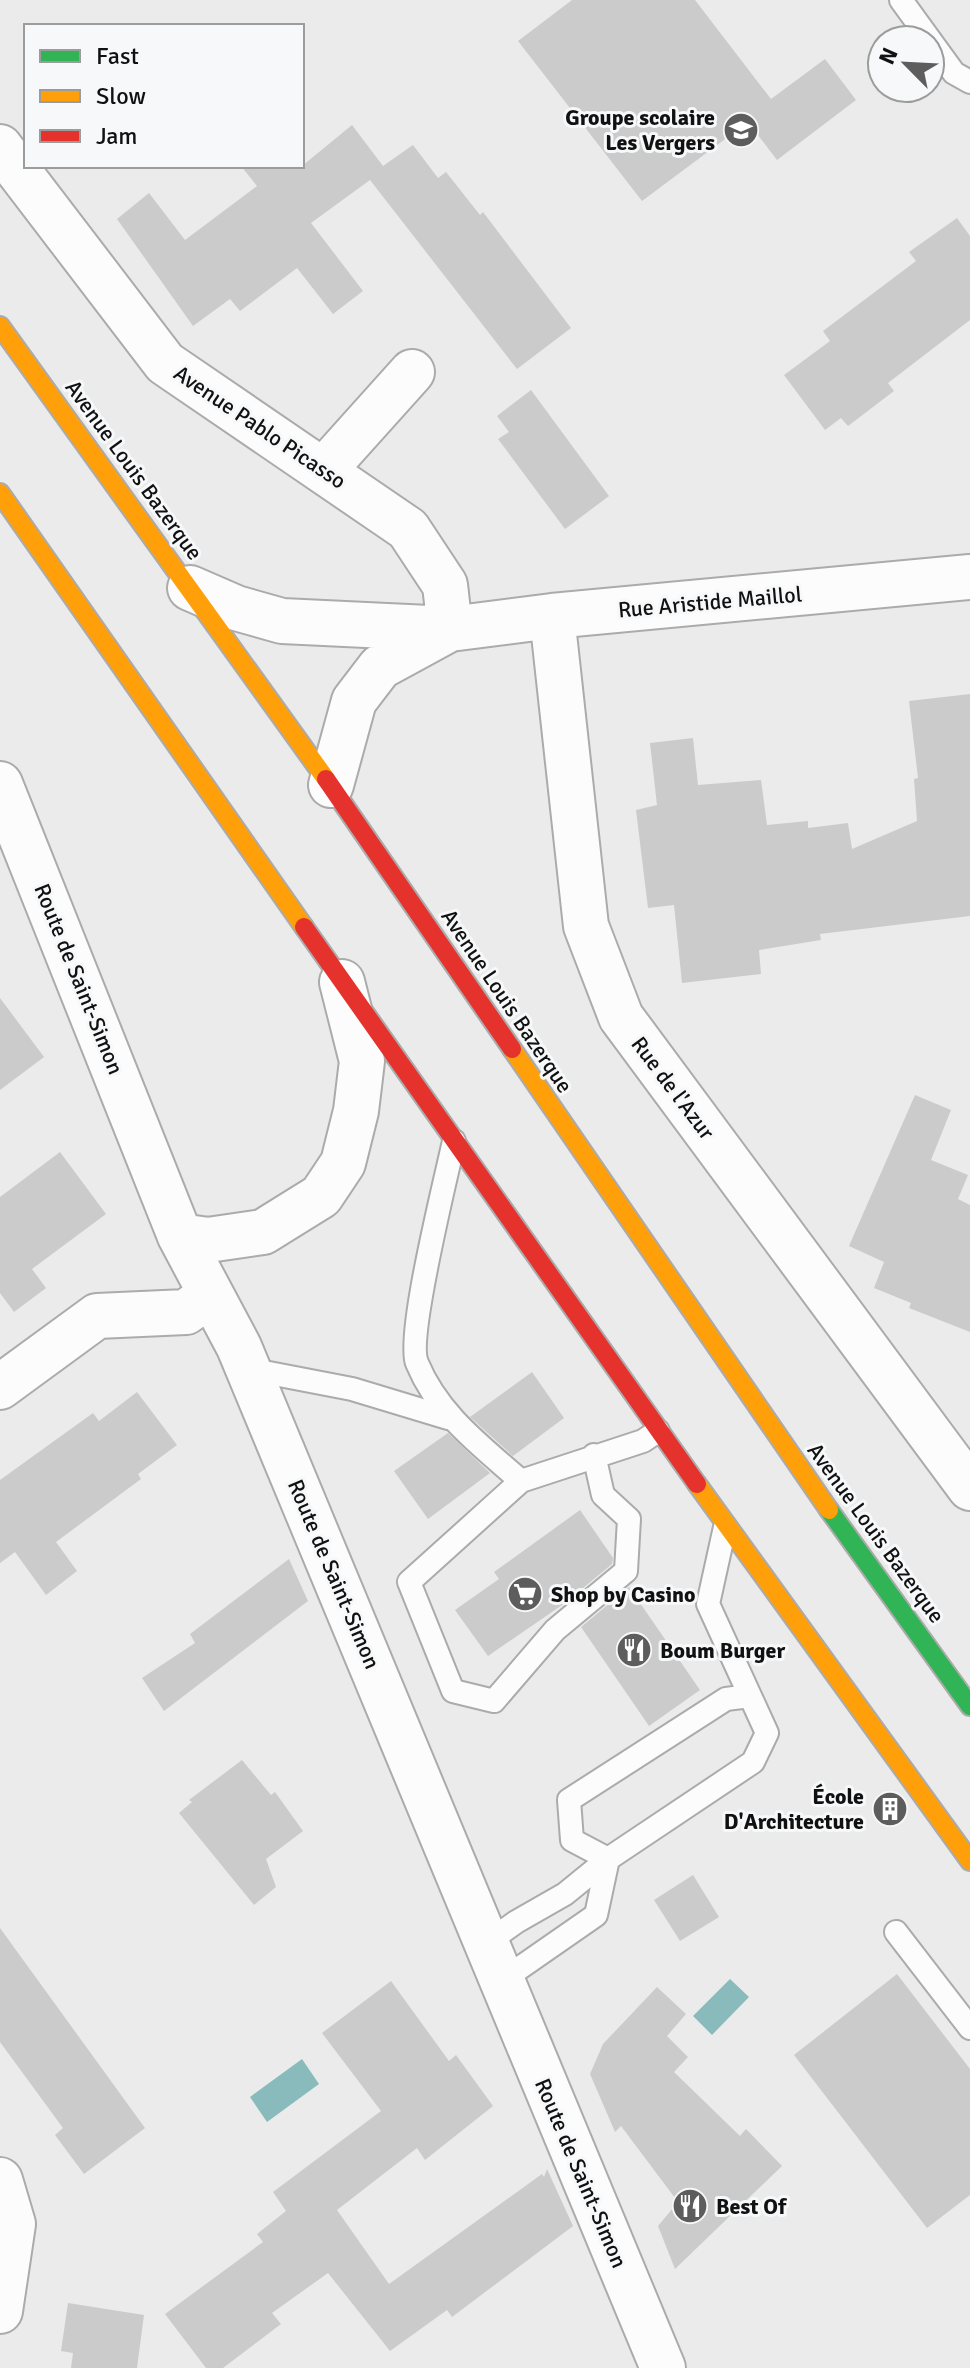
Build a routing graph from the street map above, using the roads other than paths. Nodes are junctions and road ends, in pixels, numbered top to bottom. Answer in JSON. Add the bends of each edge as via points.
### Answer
{"nodes":[{"id":1,"x":901,"y":0,"type":"edge"},
{"id":2,"x":918,"y":24,"type":"edge"},
{"id":3,"x":946,"y":62,"type":"edge"},
{"id":4,"x":970,"y":82,"type":"edge"},
{"id":5,"x":0,"y":147,"type":"edge"},
{"id":6,"x":0,"y":326,"type":"edge"},
{"id":7,"x":412,"y":372,"type":"dead end"},
{"id":8,"x":324,"y":470,"type":"junction"},
{"id":9,"x":0,"y":493,"type":"edge"},
{"id":10,"x":970,"y":577,"type":"edge"},
{"id":11,"x":190,"y":588,"type":"junction"},
{"id":12,"x":552,"y":616,"type":"junction"},
{"id":13,"x":450,"y":629,"type":"junction"},
{"id":14,"x":0,"y":784,"type":"edge"},
{"id":15,"x":331,"y":785,"type":"junction"},
{"id":16,"x":339,"y":972,"type":"junction"},
{"id":17,"x":454,"y":1140,"type":"junction"},
{"id":18,"x":180,"y":1236,"type":"junction"},
{"id":19,"x":210,"y":1295,"type":"junction"},
{"id":20,"x":251,"y":1380,"type":"junction"},
{"id":21,"x":0,"y":1387,"type":"edge"},
{"id":22,"x":448,"y":1418,"type":"junction"},
{"id":23,"x":658,"y":1431,"type":"junction"},
{"id":24,"x":594,"y":1455,"type":"junction"},
{"id":25,"x":521,"y":1481,"type":"junction"},
{"id":26,"x":970,"y":1488,"type":"edge"},
{"id":27,"x":726,"y":1522,"type":"junction"},
{"id":28,"x":750,"y":1696,"type":"junction"},
{"id":29,"x":970,"y":1706,"type":"edge"},
{"id":30,"x":608,"y":1859,"type":"junction"},
{"id":31,"x":970,"y":1861,"type":"edge"},
{"id":32,"x":896,"y":1932,"type":"dead end"},
{"id":33,"x":494,"y":1962,"type":"junction"},
{"id":34,"x":970,"y":2028,"type":"edge"},
{"id":35,"x":0,"y":2180,"type":"edge"},
{"id":36,"x":0,"y":2311,"type":"edge"},
{"id":37,"x":663,"y":2368,"type":"edge"}],
"edges":[{"from":1,"to":2,"type":"lane"},
{"from":3,"to":4,"type":"lane"},
{"from":5,"to":8,"type":"street","name":"Avenue Pablo Picasso","via":[[165,363]]},
{"from":6,"to":11,"type":"main road","name":"Avenue Louis Bazerque"},
{"from":7,"to":8,"type":"street"},
{"from":8,"to":13,"type":"street","name":"Avenue Pablo Picasso","via":[[408,529],[445,585]]},
{"from":9,"to":16,"type":"main road"},
{"from":10,"to":12,"type":"street","name":"Rue Aristide Maillol"},
{"from":11,"to":13,"type":"street","name":"Rue Aristide Maillol","via":[[282,621]]},
{"from":11,"to":15,"type":"main road","name":"Avenue Louis Bazerque"},
{"from":12,"to":13,"type":"street","name":"Rue Aristide Maillol"},
{"from":12,"to":26,"type":"street","name":"Rue de l'Azur","via":[[586,926],[621,1017]]},
{"from":13,"to":15,"type":"street","name":"Rue Aristide Maillol","via":[[380,667],[354,701]]},
{"from":14,"to":18,"type":"street","name":"Route de Saint-Simon"},
{"from":15,"to":29,"type":"main road","name":"Avenue Louis Bazerque","via":[[814,1490]]},
{"from":16,"to":17,"type":"main road"},
{"from":16,"to":18,"type":"street","via":[[362,1061],[343,1163],[321,1196],[263,1232],[208,1240]]},
{"from":17,"to":22,"type":"lane","via":[[419,1304],[415,1360]]},
{"from":17,"to":23,"type":"main road"},
{"from":18,"to":19,"type":"street","name":"Route de Saint-Simon"},
{"from":19,"to":20,"type":"street","name":"Route de Saint-Simon"},
{"from":19,"to":21,"type":"street","via":[[186,1312],[97,1316]]},
{"from":20,"to":22,"type":"lane","via":[[269,1373],[352,1389]]},
{"from":20,"to":33,"type":"street","name":"Route de Saint-Simon","via":[[357,1623]]},
{"from":22,"to":25,"type":"lane"},
{"from":23,"to":24,"type":"lane","via":[[643,1441]]},
{"from":23,"to":27,"type":"main road"},
{"from":24,"to":25,"type":"lane"},
{"from":24,"to":25,"type":"lane","via":[[603,1495],[629,1519],[626,1571],[555,1630],[494,1701],[453,1691],[409,1582]]},
{"from":27,"to":28,"type":"lane","via":[[708,1604]]},
{"from":27,"to":31,"type":"main road"},
{"from":28,"to":30,"type":"lane","via":[[767,1733],[753,1762]]},
{"from":28,"to":30,"type":"lane","via":[[726,1699],[569,1800],[572,1840]]},
{"from":30,"to":33,"type":"lane"},
{"from":30,"to":33,"type":"lane","via":[[596,1915]]},
{"from":32,"to":34,"type":"lane"},
{"from":33,"to":37,"type":"street","name":"Route de Saint-Simon"},
{"from":35,"to":36,"type":"street","via":[[13,2224]]}]}
